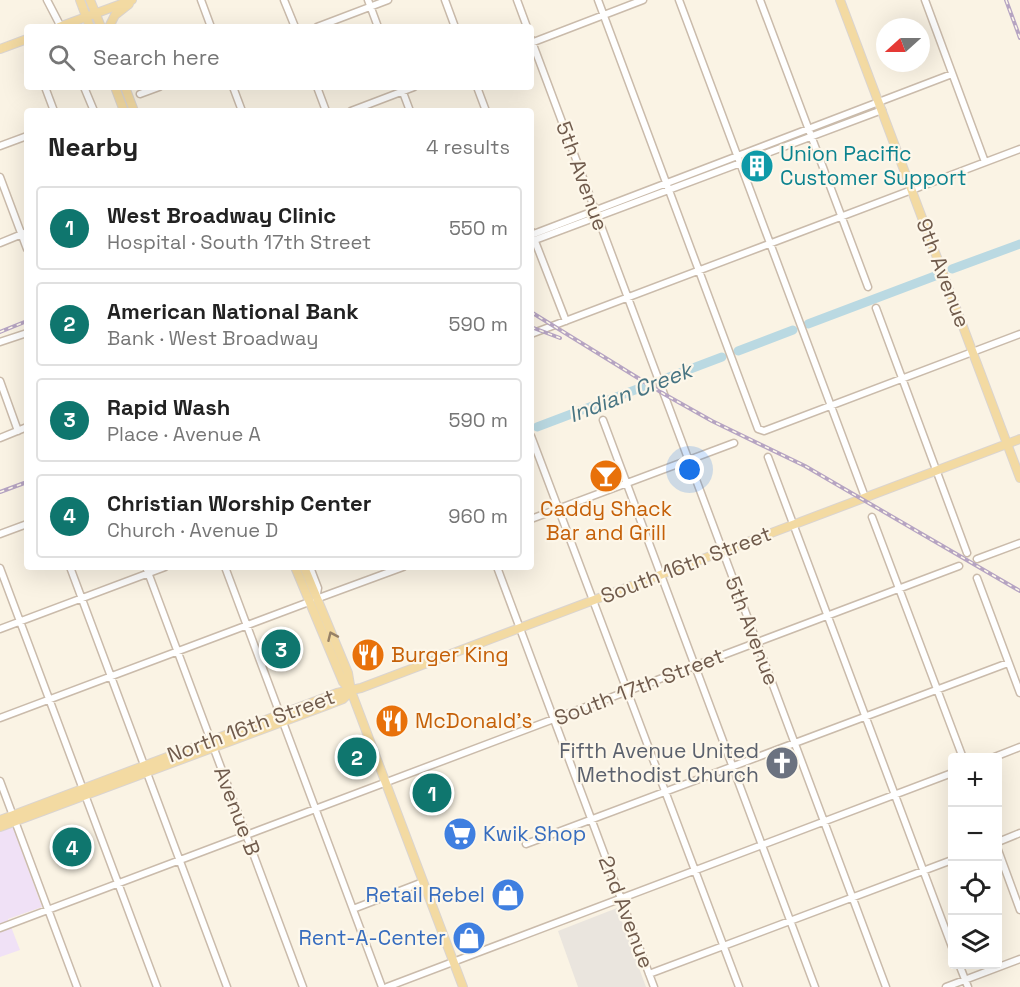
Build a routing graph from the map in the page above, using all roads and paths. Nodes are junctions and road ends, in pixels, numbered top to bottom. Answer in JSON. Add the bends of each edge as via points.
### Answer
{"nodes":[{"id":1,"x":47,"y":0,"type":"edge"},
{"id":2,"x":80,"y":0,"type":"edge"},
{"id":3,"x":90,"y":0,"type":"edge"},
{"id":4,"x":133,"y":0,"type":"edge"},
{"id":5,"x":201,"y":0,"type":"edge"},
{"id":6,"x":284,"y":0,"type":"edge"},
{"id":7,"x":388,"y":0,"type":"edge"},
{"id":8,"x":445,"y":0,"type":"edge"},
{"id":9,"x":517,"y":0,"type":"edge"},
{"id":10,"x":598,"y":0,"type":"edge"},
{"id":11,"x":643,"y":0,"type":"edge"},
{"id":12,"x":679,"y":0,"type":"edge"},
{"id":13,"x":760,"y":0,"type":"edge"},
{"id":14,"x":840,"y":0,"type":"edge"},
{"id":15,"x":925,"y":0,"type":"edge"},
{"id":16,"x":369,"y":3,"type":"edge"},
{"id":17,"x":95,"y":14,"type":"junction"},
{"id":18,"x":603,"y":15,"type":"junction"},
{"id":19,"x":86,"y":17,"type":"junction"},
{"id":20,"x":59,"y":24,"type":"edge"},
{"id":21,"x":68,"y":24,"type":"edge"},
{"id":22,"x":89,"y":24,"type":"edge"},
{"id":23,"x":100,"y":24,"type":"edge"},
{"id":24,"x":110,"y":24,"type":"edge"},
{"id":25,"x":210,"y":24,"type":"edge"},
{"id":26,"x":294,"y":24,"type":"edge"},
{"id":27,"x":324,"y":24,"type":"edge"},
{"id":28,"x":377,"y":24,"type":"edge"},
{"id":29,"x":454,"y":24,"type":"edge"},
{"id":30,"x":526,"y":24,"type":"edge"},
{"id":31,"x":24,"y":40,"type":"edge"},
{"id":32,"x":534,"y":40,"type":"edge"},
{"id":33,"x":0,"y":49,"type":"edge"},
{"id":34,"x":534,"y":49,"type":"edge"},
{"id":35,"x":952,"y":74,"type":"junction"},
{"id":36,"x":46,"y":90,"type":"edge"},
{"id":37,"x":85,"y":90,"type":"edge"},
{"id":38,"x":116,"y":90,"type":"edge"},
{"id":39,"x":126,"y":90,"type":"edge"},
{"id":40,"x":151,"y":90,"type":"edge"},
{"id":41,"x":234,"y":90,"type":"edge"},
{"id":42,"x":318,"y":90,"type":"edge"},
{"id":43,"x":399,"y":90,"type":"edge"},
{"id":44,"x":401,"y":90,"type":"edge"},
{"id":45,"x":478,"y":90,"type":"edge"},
{"id":46,"x":140,"y":94,"type":"dead end"},
{"id":47,"x":878,"y":101,"type":"junction"},
{"id":48,"x":53,"y":108,"type":"edge"},
{"id":49,"x":92,"y":108,"type":"edge"},
{"id":50,"x":123,"y":108,"type":"edge"},
{"id":51,"x":133,"y":108,"type":"edge"},
{"id":52,"x":241,"y":108,"type":"edge"},
{"id":53,"x":325,"y":108,"type":"edge"},
{"id":54,"x":358,"y":108,"type":"edge"},
{"id":55,"x":409,"y":108,"type":"edge"},
{"id":56,"x":485,"y":108,"type":"edge"},
{"id":57,"x":882,"y":110,"type":"junction"},
{"id":58,"x":810,"y":133,"type":"junction"},
{"id":59,"x":24,"y":137,"type":"edge"},
{"id":60,"x":0,"y":146,"type":"edge"},
{"id":61,"x":1020,"y":149,"type":"edge"},
{"id":62,"x":739,"y":160,"type":"junction"},
{"id":63,"x":985,"y":162,"type":"junction"},
{"id":64,"x":0,"y":177,"type":"edge"},
{"id":65,"x":667,"y":187,"type":"junction"},
{"id":66,"x":912,"y":190,"type":"junction"},
{"id":67,"x":596,"y":214,"type":"junction"},
{"id":68,"x":841,"y":216,"type":"junction"},
{"id":69,"x":24,"y":233,"type":"edge"},
{"id":70,"x":534,"y":234,"type":"edge"},
{"id":71,"x":534,"y":240,"type":"edge"},
{"id":72,"x":0,"y":243,"type":"edge"},
{"id":73,"x":770,"y":244,"type":"junction"},
{"id":74,"x":698,"y":271,"type":"junction"},
{"id":75,"x":868,"y":287,"type":"dead end"},
{"id":76,"x":627,"y":298,"type":"junction"},
{"id":77,"x":876,"y":308,"type":"dead end"},
{"id":78,"x":566,"y":321,"type":"junction"},
{"id":79,"x":534,"y":333,"type":"edge"},
{"id":80,"x":24,"y":334,"type":"edge"},
{"id":81,"x":1020,"y":334,"type":"edge"},
{"id":82,"x":0,"y":342,"type":"edge"},
{"id":83,"x":973,"y":352,"type":"junction"},
{"id":84,"x":902,"y":379,"type":"junction"},
{"id":85,"x":0,"y":381,"type":"edge"},
{"id":86,"x":830,"y":406,"type":"junction"},
{"id":87,"x":603,"y":420,"type":"dead end"},
{"id":88,"x":24,"y":428,"type":"edge"},
{"id":89,"x":18,"y":430,"type":"junction"},
{"id":90,"x":0,"y":438,"type":"edge"},
{"id":91,"x":1020,"y":439,"type":"edge"},
{"id":92,"x":734,"y":442,"type":"dead end"},
{"id":93,"x":534,"y":444,"type":"edge"},
{"id":94,"x":1007,"y":444,"type":"junction"},
{"id":95,"x":768,"y":457,"type":"dead end"},
{"id":96,"x":688,"y":460,"type":"junction"},
{"id":97,"x":936,"y":470,"type":"junction"},
{"id":98,"x":1020,"y":478,"type":"edge"},
{"id":99,"x":626,"y":483,"type":"junction"},
{"id":100,"x":865,"y":497,"type":"junction"},
{"id":101,"x":558,"y":508,"type":"junction"},
{"id":102,"x":872,"y":517,"type":"dead end"},
{"id":103,"x":534,"y":518,"type":"edge"},
{"id":104,"x":793,"y":524,"type":"junction"},
{"id":105,"x":24,"y":525,"type":"edge"},
{"id":106,"x":0,"y":534,"type":"edge"},
{"id":107,"x":1020,"y":543,"type":"edge"},
{"id":108,"x":722,"y":551,"type":"junction"},
{"id":109,"x":967,"y":553,"type":"dead end"},
{"id":110,"x":978,"y":559,"type":"dead end"},
{"id":111,"x":959,"y":566,"type":"dead end"},
{"id":112,"x":0,"y":568,"type":"edge"},
{"id":113,"x":71,"y":570,"type":"edge"},
{"id":114,"x":147,"y":570,"type":"edge"},
{"id":115,"x":226,"y":570,"type":"edge"},
{"id":116,"x":297,"y":570,"type":"edge"},
{"id":117,"x":305,"y":570,"type":"edge"},
{"id":118,"x":311,"y":570,"type":"edge"},
{"id":119,"x":395,"y":570,"type":"edge"},
{"id":120,"x":498,"y":570,"type":"edge"},
{"id":121,"x":660,"y":574,"type":"junction"},
{"id":122,"x":977,"y":578,"type":"dead end"},
{"id":123,"x":899,"y":589,"type":"junction"},
{"id":124,"x":81,"y":598,"type":"junction"},
{"id":125,"x":593,"y":600,"type":"junction"},
{"id":126,"x":313,"y":601,"type":"junction"},
{"id":127,"x":828,"y":616,"type":"junction"},
{"id":128,"x":20,"y":622,"type":"junction"},
{"id":129,"x":247,"y":626,"type":"junction"},
{"id":130,"x":519,"y":627,"type":"junction"},
{"id":131,"x":0,"y":629,"type":"edge"},
{"id":132,"x":757,"y":643,"type":"junction"},
{"id":133,"x":178,"y":652,"type":"junction"},
{"id":134,"x":1008,"y":663,"type":"junction"},
{"id":135,"x":694,"y":666,"type":"junction"},
{"id":136,"x":111,"y":677,"type":"junction"},
{"id":137,"x":937,"y":689,"type":"junction"},
{"id":138,"x":351,"y":691,"type":"junction"},
{"id":139,"x":627,"y":691,"type":"junction"},
{"id":140,"x":1020,"y":693,"type":"edge"},
{"id":141,"x":50,"y":700,"type":"junction"},
{"id":142,"x":866,"y":716,"type":"junction"},
{"id":143,"x":0,"y":718,"type":"edge"},
{"id":144,"x":281,"y":718,"type":"junction"},
{"id":145,"x":554,"y":719,"type":"junction"},
{"id":146,"x":794,"y":743,"type":"junction"},
{"id":147,"x":212,"y":744,"type":"junction"},
{"id":148,"x":1020,"y":747,"type":"edge"},
{"id":149,"x":961,"y":753,"type":"edge"},
{"id":150,"x":1002,"y":754,"type":"edge"},
{"id":151,"x":732,"y":766,"type":"junction"},
{"id":152,"x":145,"y":769,"type":"junction"},
{"id":153,"x":948,"y":774,"type":"edge"},
{"id":154,"x":0,"y":781,"type":"edge"},
{"id":155,"x":386,"y":783,"type":"junction"},
{"id":156,"x":665,"y":791,"type":"junction"},
{"id":157,"x":84,"y":792,"type":"junction"},
{"id":158,"x":895,"y":794,"type":"junction"},
{"id":159,"x":315,"y":810,"type":"junction"},
{"id":160,"x":14,"y":818,"type":"junction"},
{"id":161,"x":591,"y":819,"type":"junction"},
{"id":162,"x":0,"y":820,"type":"edge"},
{"id":163,"x":824,"y":821,"type":"junction"},
{"id":164,"x":0,"y":827,"type":"edge"},
{"id":165,"x":1020,"y":834,"type":"edge"},
{"id":166,"x":246,"y":835,"type":"junction"},
{"id":167,"x":1002,"y":841,"type":"edge"},
{"id":168,"x":525,"y":844,"type":"dead end"},
{"id":169,"x":762,"y":845,"type":"junction"},
{"id":170,"x":179,"y":860,"type":"junction"},
{"id":171,"x":949,"y":861,"type":"edge"},
{"id":172,"x":1002,"y":861,"type":"edge"},
{"id":173,"x":694,"y":870,"type":"junction"},
{"id":174,"x":924,"y":871,"type":"junction"},
{"id":175,"x":423,"y":882,"type":"junction"},
{"id":176,"x":118,"y":883,"type":"junction"},
{"id":177,"x":621,"y":898,"type":"junction"},
{"id":178,"x":853,"y":898,"type":"junction"},
{"id":179,"x":353,"y":909,"type":"junction"},
{"id":180,"x":48,"y":910,"type":"junction"},
{"id":181,"x":1020,"y":910,"type":"edge"},
{"id":182,"x":790,"y":921,"type":"junction"},
{"id":183,"x":0,"y":928,"type":"edge"},
{"id":184,"x":948,"y":936,"type":"edge"},
{"id":185,"x":723,"y":946,"type":"junction"},
{"id":186,"x":1020,"y":959,"type":"edge"},
{"id":187,"x":453,"y":962,"type":"junction"},
{"id":188,"x":961,"y":969,"type":"edge"},
{"id":189,"x":649,"y":974,"type":"junction"},
{"id":190,"x":965,"y":980,"type":"junction"},
{"id":191,"x":77,"y":987,"type":"edge"},
{"id":192,"x":158,"y":987,"type":"edge"},
{"id":193,"x":227,"y":987,"type":"edge"},
{"id":194,"x":303,"y":987,"type":"edge"},
{"id":195,"x":382,"y":987,"type":"edge"},
{"id":196,"x":387,"y":987,"type":"edge"},
{"id":197,"x":463,"y":987,"type":"edge"},
{"id":198,"x":654,"y":987,"type":"edge"},
{"id":199,"x":739,"y":987,"type":"edge"},
{"id":200,"x":815,"y":987,"type":"edge"},
{"id":201,"x":886,"y":987,"type":"edge"},
{"id":202,"x":946,"y":987,"type":"edge"},
{"id":203,"x":968,"y":987,"type":"edge"}],
"edges":[{"from":1,"to":20,"type":"street"},
{"from":2,"to":19,"type":"main road"},
{"from":3,"to":17,"type":"main road"},
{"from":4,"to":17,"type":"main road"},
{"from":4,"to":24,"type":"main road"},
{"from":5,"to":25,"type":"street"},
{"from":6,"to":26,"type":"street"},
{"from":7,"to":16,"type":"street"},
{"from":8,"to":29,"type":"street"},
{"from":9,"to":30,"type":"street"},
{"from":10,"to":18,"type":"street"},
{"from":11,"to":18,"type":"street"},
{"from":12,"to":62,"type":"street"},
{"from":13,"to":58,"type":"street"},
{"from":14,"to":47,"type":"main road","name":"9th Avenue"},
{"from":15,"to":35,"type":"street"},
{"from":16,"to":27,"type":"street"},
{"from":16,"to":28,"type":"street"},
{"from":17,"to":19,"type":"main road"},
{"from":17,"to":23,"type":"main road"},
{"from":18,"to":32,"type":"street"},
{"from":18,"to":65,"type":"street"},
{"from":19,"to":21,"type":"main road"},
{"from":19,"to":22,"type":"main road"},
{"from":31,"to":33,"type":"main road"},
{"from":34,"to":67,"type":"street","name":"5th Avenue"},
{"from":35,"to":47,"type":"street"},
{"from":35,"to":63,"type":"street"},
{"from":36,"to":48,"type":"street"},
{"from":37,"to":49,"type":"street"},
{"from":38,"to":50,"type":"main road"},
{"from":39,"to":51,"type":"main road"},
{"from":40,"to":46,"type":"street"},
{"from":41,"to":52,"type":"street"},
{"from":42,"to":53,"type":"street"},
{"from":43,"to":54,"type":"street"},
{"from":44,"to":55,"type":"street"},
{"from":45,"to":56,"type":"street"},
{"from":47,"to":57,"type":"main road","name":"9th Avenue"},
{"from":47,"to":58,"type":"street"},
{"from":57,"to":58,"type":"street"},
{"from":57,"to":66,"type":"main road","name":"9th Avenue"},
{"from":58,"to":62,"type":"street"},
{"from":58,"to":68,"type":"street"},
{"from":59,"to":60,"type":"street"},
{"from":61,"to":63,"type":"street"},
{"from":62,"to":65,"type":"street"},
{"from":62,"to":73,"type":"street"},
{"from":63,"to":66,"type":"street"},
{"from":64,"to":69,"type":"street"},
{"from":65,"to":67,"type":"street"},
{"from":65,"to":67,"type":"street"},
{"from":65,"to":74,"type":"street"},
{"from":66,"to":68,"type":"street"},
{"from":66,"to":83,"type":"main road","name":"9th Avenue"},
{"from":67,"to":70,"type":"street"},
{"from":67,"to":76,"type":"street","name":"5th Avenue"},
{"from":68,"to":73,"type":"street"},
{"from":68,"to":75,"type":"street"},
{"from":69,"to":72,"type":"street"},
{"from":71,"to":78,"type":"street"},
{"from":73,"to":74,"type":"street"},
{"from":73,"to":86,"type":"street"},
{"from":74,"to":76,"type":"street"},
{"from":74,"to":86,"type":"street","via":[[760,430]]},
{"from":76,"to":78,"type":"street"},
{"from":76,"to":96,"type":"street","name":"5th Avenue"},
{"from":77,"to":84,"type":"street"},
{"from":78,"to":79,"type":"street"},
{"from":80,"to":82,"type":"street"},
{"from":81,"to":83,"type":"street"},
{"from":83,"to":84,"type":"street"},
{"from":83,"to":94,"type":"main road","name":"9th Avenue"},
{"from":84,"to":86,"type":"street"},
{"from":84,"to":97,"type":"street"},
{"from":85,"to":89,"type":"street"},
{"from":86,"to":100,"type":"street"},
{"from":87,"to":99,"type":"street"},
{"from":88,"to":89,"type":"street"},
{"from":89,"to":90,"type":"street"},
{"from":91,"to":94,"type":"main road","name":"South 16th Street"},
{"from":92,"to":96,"type":"street"},
{"from":93,"to":101,"type":"street"},
{"from":94,"to":97,"type":"main road","name":"South 16th Street"},
{"from":94,"to":98,"type":"main road","name":"9th Avenue"},
{"from":95,"to":104,"type":"street"},
{"from":96,"to":99,"type":"street"},
{"from":96,"to":108,"type":"street","name":"5th Avenue"},
{"from":97,"to":100,"type":"main road","name":"South 16th Street"},
{"from":97,"to":109,"type":"street"},
{"from":99,"to":101,"type":"street"},
{"from":99,"to":121,"type":"street"},
{"from":100,"to":104,"type":"main road","name":"South 16th Street"},
{"from":101,"to":103,"type":"street"},
{"from":101,"to":125,"type":"street"},
{"from":102,"to":123,"type":"street"},
{"from":104,"to":108,"type":"main road","name":"South 16th Street"},
{"from":104,"to":127,"type":"street"},
{"from":105,"to":106,"type":"street"},
{"from":107,"to":110,"type":"street"},
{"from":108,"to":121,"type":"main road","name":"South 16th Street"},
{"from":108,"to":132,"type":"street","name":"5th Avenue"},
{"from":111,"to":123,"type":"street","name":"South 17th Street"},
{"from":112,"to":128,"type":"street"},
{"from":113,"to":124,"type":"street"},
{"from":114,"to":124,"type":"street"},
{"from":114,"to":133,"type":"street","name":"Avenue B"},
{"from":115,"to":129,"type":"street"},
{"from":116,"to":126,"type":"main road"},
{"from":117,"to":126,"type":"main road"},
{"from":118,"to":126,"type":"street","via":[[318,588]]},
{"from":119,"to":126,"type":"street"},
{"from":120,"to":130,"type":"street","name":"2nd Avenue"},
{"from":121,"to":125,"type":"main road","name":"South 16th Street"},
{"from":121,"to":135,"type":"street"},
{"from":122,"to":134,"type":"street"},
{"from":123,"to":127,"type":"street","name":"South 17th Street"},
{"from":123,"to":137,"type":"street"},
{"from":124,"to":128,"type":"street"},
{"from":124,"to":136,"type":"street"},
{"from":125,"to":130,"type":"main road","name":"South 16th Street"},
{"from":125,"to":139,"type":"street"},
{"from":126,"to":129,"type":"street"},
{"from":126,"to":138,"type":"main road","via":[[343,682]]},
{"from":127,"to":132,"type":"street","name":"South 17th Street"},
{"from":127,"to":142,"type":"street"},
{"from":128,"to":131,"type":"street"},
{"from":128,"to":141,"type":"street"},
{"from":129,"to":133,"type":"street"},
{"from":129,"to":144,"type":"street"},
{"from":130,"to":138,"type":"main road","name":"South 16th Street"},
{"from":130,"to":145,"type":"street","name":"2nd Avenue"},
{"from":132,"to":135,"type":"street","name":"South 17th Street"},
{"from":132,"to":146,"type":"street","name":"5th Avenue"},
{"from":133,"to":136,"type":"street"},
{"from":133,"to":147,"type":"street","name":"Avenue B"},
{"from":134,"to":137,"type":"street"},
{"from":134,"to":140,"type":"street"},
{"from":135,"to":139,"type":"street","name":"South 17th Street"},
{"from":135,"to":151,"type":"street"},
{"from":136,"to":141,"type":"street"},
{"from":136,"to":152,"type":"street"},
{"from":137,"to":142,"type":"street"},
{"from":137,"to":149,"type":"street"},
{"from":138,"to":144,"type":"main road","name":"North 16th Street","via":[[339,692]]},
{"from":138,"to":155,"type":"main road"},
{"from":139,"to":145,"type":"street","name":"South 17th Street"},
{"from":139,"to":156,"type":"street"},
{"from":141,"to":143,"type":"street"},
{"from":141,"to":157,"type":"street"},
{"from":142,"to":146,"type":"street"},
{"from":142,"to":158,"type":"street"},
{"from":144,"to":147,"type":"main road","name":"North 16th Street"},
{"from":144,"to":159,"type":"street"},
{"from":145,"to":155,"type":"street","name":"South 17th Street"},
{"from":145,"to":161,"type":"street","name":"2nd Avenue"},
{"from":146,"to":151,"type":"street"},
{"from":146,"to":163,"type":"street","name":"5th Avenue"},
{"from":147,"to":152,"type":"main road","name":"North 16th Street"},
{"from":147,"to":166,"type":"street","name":"Avenue B"},
{"from":148,"to":150,"type":"street"},
{"from":151,"to":156,"type":"street"},
{"from":151,"to":169,"type":"street"},
{"from":152,"to":157,"type":"main road","name":"North 16th Street"},
{"from":152,"to":170,"type":"street"},
{"from":153,"to":158,"type":"street"},
{"from":154,"to":160,"type":"street"},
{"from":155,"to":159,"type":"street","name":"South 17th Street"},
{"from":155,"to":175,"type":"main road"},
{"from":156,"to":161,"type":"street"},
{"from":156,"to":173,"type":"street"},
{"from":157,"to":160,"type":"main road","name":"North 16th Street"},
{"from":157,"to":176,"type":"street"},
{"from":158,"to":163,"type":"street"},
{"from":158,"to":174,"type":"street"},
{"from":159,"to":166,"type":"street","name":"South 17th Street"},
{"from":159,"to":179,"type":"street"},
{"from":160,"to":162,"type":"main road","name":"North 16th Street"},
{"from":160,"to":164,"type":"main road","name":"North 16th Street"},
{"from":160,"to":180,"type":"street"},
{"from":161,"to":168,"type":"street"},
{"from":161,"to":177,"type":"street","name":"2nd Avenue"},
{"from":163,"to":169,"type":"street"},
{"from":163,"to":178,"type":"street","name":"5th Avenue"},
{"from":165,"to":167,"type":"street"},
{"from":166,"to":170,"type":"street","name":"South 17th Street"},
{"from":166,"to":194,"type":"street","name":"Avenue B"},
{"from":169,"to":173,"type":"street"},
{"from":169,"to":182,"type":"street"},
{"from":170,"to":176,"type":"street","name":"South 17th Street"},
{"from":170,"to":193,"type":"street"},
{"from":171,"to":174,"type":"street"},
{"from":172,"to":181,"type":"street"},
{"from":173,"to":177,"type":"street"},
{"from":173,"to":185,"type":"street"},
{"from":174,"to":178,"type":"street"},
{"from":174,"to":184,"type":"street"},
{"from":175,"to":179,"type":"street"},
{"from":175,"to":187,"type":"main road"},
{"from":176,"to":180,"type":"street","name":"South 17th Street"},
{"from":176,"to":192,"type":"street"},
{"from":177,"to":187,"type":"street"},
{"from":177,"to":189,"type":"street","name":"2nd Avenue"},
{"from":178,"to":182,"type":"street"},
{"from":178,"to":201,"type":"street","name":"5th Avenue"},
{"from":179,"to":195,"type":"street"},
{"from":180,"to":183,"type":"street","name":"South 17th Street"},
{"from":180,"to":191,"type":"street"},
{"from":182,"to":185,"type":"street"},
{"from":182,"to":200,"type":"street"},
{"from":185,"to":189,"type":"street"},
{"from":185,"to":199,"type":"street"},
{"from":186,"to":190,"type":"street"},
{"from":187,"to":196,"type":"street"},
{"from":187,"to":197,"type":"main road"},
{"from":188,"to":190,"type":"street"},
{"from":189,"to":198,"type":"street","name":"2nd Avenue"},
{"from":190,"to":202,"type":"street"},
{"from":190,"to":203,"type":"street"}]}
